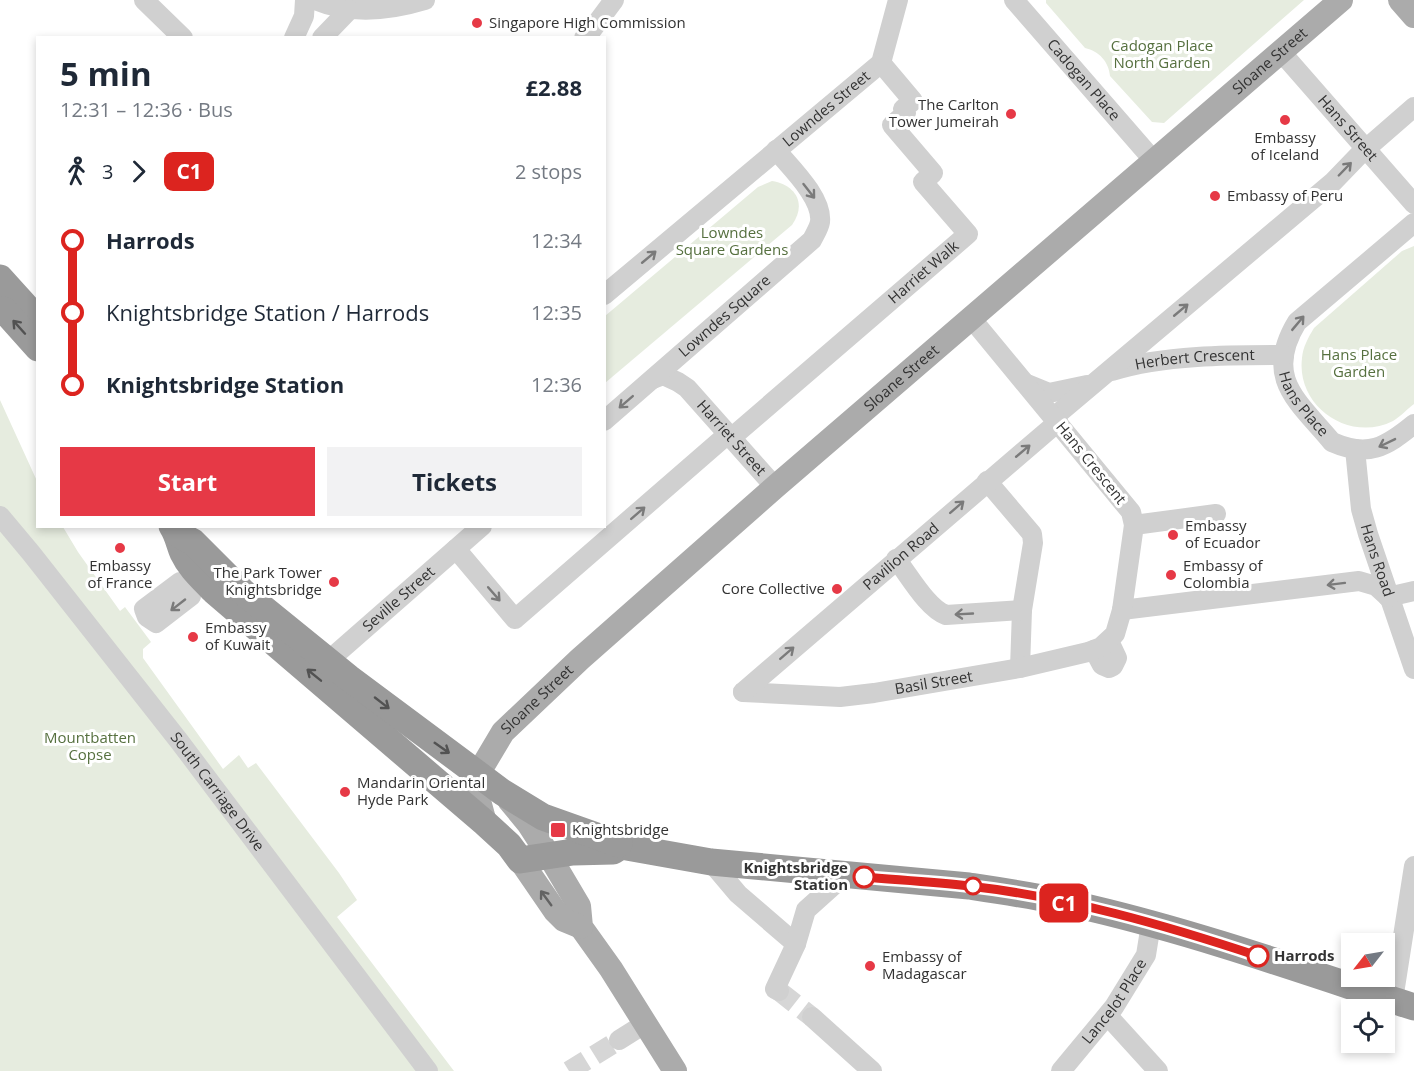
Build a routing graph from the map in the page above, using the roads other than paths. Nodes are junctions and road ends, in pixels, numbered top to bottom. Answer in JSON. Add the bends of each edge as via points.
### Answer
{"nodes":[{"id":1,"x":144,"y":0,"type":"edge"},
{"id":2,"x":306,"y":0,"type":"edge"},
{"id":3,"x":315,"y":0,"type":"edge"},
{"id":4,"x":425,"y":0,"type":"edge"},
{"id":5,"x":614,"y":0,"type":"edge"},
{"id":6,"x":898,"y":0,"type":"edge"},
{"id":7,"x":1014,"y":0,"type":"edge"},
{"id":8,"x":1341,"y":0,"type":"edge"},
{"id":9,"x":1400,"y":0,"type":"edge"},
{"id":10,"x":349,"y":10,"type":"junction"},
{"id":11,"x":1414,"y":16,"type":"edge"},
{"id":12,"x":181,"y":36,"type":"edge"},
{"id":13,"x":295,"y":36,"type":"edge"},
{"id":14,"x":324,"y":36,"type":"edge"},
{"id":15,"x":586,"y":36,"type":"edge"},
{"id":16,"x":1279,"y":53,"type":"junction"},
{"id":17,"x":881,"y":63,"type":"junction"},
{"id":18,"x":1414,"y":108,"type":"edge"},
{"id":19,"x":1365,"y":149,"type":"junction"},
{"id":20,"x":776,"y":150,"type":"junction"},
{"id":21,"x":1154,"y":161,"type":"junction"},
{"id":22,"x":1414,"y":204,"type":"edge"},
{"id":23,"x":1414,"y":223,"type":"edge"},
{"id":24,"x":0,"y":285,"type":"edge"},
{"id":25,"x":606,"y":293,"type":"edge"},
{"id":26,"x":36,"y":317,"type":"edge"},
{"id":27,"x":971,"y":318,"type":"junction"},
{"id":28,"x":36,"y":345,"type":"edge"},
{"id":29,"x":681,"y":355,"type":"junction"},
{"id":30,"x":1284,"y":355,"type":"junction"},
{"id":31,"x":1101,"y":377,"type":"junction"},
{"id":32,"x":653,"y":379,"type":"junction"},
{"id":33,"x":1027,"y":384,"type":"junction"},
{"id":34,"x":687,"y":388,"type":"junction"},
{"id":35,"x":606,"y":419,"type":"edge"},
{"id":36,"x":1056,"y":419,"type":"junction"},
{"id":37,"x":1414,"y":424,"type":"edge"},
{"id":38,"x":730,"y":436,"type":"junction"},
{"id":39,"x":1355,"y":449,"type":"junction"},
{"id":40,"x":987,"y":481,"type":"junction"},
{"id":41,"x":775,"y":487,"type":"junction"},
{"id":42,"x":1216,"y":514,"type":"dead end"},
{"id":43,"x":0,"y":516,"type":"edge"},
{"id":44,"x":1134,"y":525,"type":"junction"},
{"id":45,"x":175,"y":530,"type":"edge"},
{"id":46,"x":465,"y":538,"type":"edge"},
{"id":47,"x":896,"y":559,"type":"junction"},
{"id":48,"x":1414,"y":591,"type":"edge"},
{"id":49,"x":1388,"y":597,"type":"junction"},
{"id":50,"x":1022,"y":610,"type":"junction"},
{"id":51,"x":1122,"y":610,"type":"junction"},
{"id":52,"x":328,"y":660,"type":"junction"},
{"id":53,"x":1020,"y":668,"type":"junction"},
{"id":54,"x":1414,"y":669,"type":"edge"},
{"id":55,"x":743,"y":692,"type":"joint"},
{"id":56,"x":478,"y":773,"type":"junction"},
{"id":57,"x":432,"y":777,"type":"junction"},
{"id":58,"x":502,"y":792,"type":"junction"},
{"id":59,"x":485,"y":823,"type":"junction"},
{"id":60,"x":621,"y":846,"type":"junction"},
{"id":61,"x":550,"y":856,"type":"junction"},
{"id":62,"x":520,"y":860,"type":"junction"},
{"id":63,"x":711,"y":862,"type":"junction"},
{"id":64,"x":1414,"y":866,"type":"edge"},
{"id":65,"x":845,"y":875,"type":"junction"},
{"id":66,"x":1151,"y":924,"type":"junction"},
{"id":67,"x":581,"y":927,"type":"junction"},
{"id":68,"x":796,"y":944,"type":"junction"},
{"id":69,"x":777,"y":990,"type":"dead end"},
{"id":70,"x":1403,"y":1003,"type":"edge"},
{"id":71,"x":1108,"y":1016,"type":"junction"},
{"id":72,"x":812,"y":1017,"type":"tunnel mouth"},
{"id":73,"x":646,"y":1023,"type":"junction"},
{"id":74,"x":619,"y":1040,"type":"tunnel mouth"},
{"id":75,"x":428,"y":1071,"type":"edge"},
{"id":76,"x":675,"y":1071,"type":"edge"},
{"id":77,"x":872,"y":1071,"type":"edge"},
{"id":78,"x":1061,"y":1071,"type":"edge"},
{"id":79,"x":1158,"y":1071,"type":"edge"}],
"edges":[{"from":1,"to":12,"type":"street"},
{"from":2,"to":13,"type":"street"},
{"from":3,"to":10,"type":"street"},
{"from":4,"to":10,"type":"street","via":[[404,6]]},
{"from":5,"to":15,"type":"street"},
{"from":6,"to":17,"type":"street","name":"Lowndes Street"},
{"from":7,"to":21,"type":"street","name":"Cadogan Place"},
{"from":8,"to":16,"type":"main road","name":"Sloane Street"},
{"from":9,"to":11,"type":"main road"},
{"from":10,"to":14,"type":"street"},
{"from":16,"to":19,"type":"street","name":"Hans Street"},
{"from":16,"to":21,"type":"main road","name":"Sloane Street"},
{"from":17,"to":20,"type":"street","name":"Lowndes Street"},
{"from":17,"to":38,"type":"street","name":"Harriet Walk","via":[[913,101],[892,124],[933,173],[923,182],[968,234]]},
{"from":18,"to":19,"type":"street"},
{"from":19,"to":22,"type":"street","name":"Hans Street"},
{"from":31,"to":19,"type":"street","name":"Herbert Crescent","one_way":true,"via":[[1333,182]]},
{"from":25,"to":20,"type":"street","one_way":true},
{"from":20,"to":29,"type":"street","name":"Lowndes Square","one_way":true,"via":[[816,200],[820,222],[817,232]]},
{"from":21,"to":27,"type":"main road","name":"Sloane Street"},
{"from":30,"to":23,"type":"street","name":"Hans Place","one_way":true,"via":[[1297,322]]},
{"from":24,"to":26,"type":"highway"},
{"from":28,"to":24,"type":"highway","one_way":true},
{"from":27,"to":33,"type":"street","name":"Hans Crescent"},
{"from":27,"to":41,"type":"main road","name":"Sloane Street"},
{"from":29,"to":32,"type":"street","name":"Lowndes Square"},
{"from":29,"to":34,"type":"street","name":"Harriet Street","via":[[680,369]]},
{"from":30,"to":31,"type":"street","name":"Herbert Crescent","via":[[1130,365]]},
{"from":30,"to":39,"type":"street","name":"Hans Place","via":[[1284,381],[1289,391],[1332,442]]},
{"from":31,"to":33,"type":"street","name":"Herbert Crescent","via":[[1070,390],[1049,393]]},
{"from":31,"to":36,"type":"street","name":"Herbert Crescent"},
{"from":32,"to":34,"type":"street","name":"Harriet Street","via":[[663,375]]},
{"from":32,"to":35,"type":"street","name":"Lowndes Square","one_way":true},
{"from":33,"to":36,"type":"street","name":"Hans Crescent"},
{"from":34,"to":38,"type":"street","name":"Harriet Street"},
{"from":40,"to":36,"type":"street","name":"Pavilion Road","one_way":true},
{"from":36,"to":44,"type":"street","name":"Hans Crescent","via":[[1131,512]]},
{"from":37,"to":39,"type":"street","one_way":true,"via":[[1393,442],[1374,450]]},
{"from":38,"to":41,"type":"street","name":"Harriet Street"},
{"from":46,"to":38,"type":"street","name":"Harriet Walk","one_way":true,"via":[[515,619]]},
{"from":39,"to":49,"type":"street","name":"Hans Road","via":[[1361,509]]},
{"from":47,"to":40,"type":"street","name":"Pavilion Road","one_way":true},
{"from":40,"to":50,"type":"street","via":[[1032,534]]},
{"from":41,"to":56,"type":"main road","name":"Sloane Street","via":[[503,732]]},
{"from":42,"to":44,"type":"street"},
{"from":43,"to":75,"type":"street","name":"South Carriage Drive","via":[[172,732]]},
{"from":44,"to":51,"type":"street"},
{"from":45,"to":52,"type":"highway"},
{"from":57,"to":45,"type":"highway","one_way":true,"via":[[196,580]]},
{"from":46,"to":52,"type":"street","name":"Seville Street"},
{"from":50,"to":47,"type":"street","one_way":true,"via":[[946,615],[931,605]]},
{"from":55,"to":47,"type":"street","name":"Pavilion Road","one_way":true},
{"from":48,"to":49,"type":"street"},
{"from":49,"to":51,"type":"street","one_way":true,"via":[[1376,585],[1359,581]]},
{"from":49,"to":54,"type":"street","name":"Hans Road"},
{"from":50,"to":53,"type":"street"},
{"from":51,"to":53,"type":"street","name":"Basil Street","via":[[1106,642]]},
{"from":52,"to":56,"type":"highway","one_way":true},
{"from":53,"to":55,"type":"street","name":"Basil Street","via":[[840,697]]},
{"from":56,"to":57,"type":"highway"},
{"from":56,"to":58,"type":"highway"},
{"from":56,"to":59,"type":"main road","via":[[475,786]]},
{"from":57,"to":59,"type":"highway"},
{"from":58,"to":60,"type":"highway","via":[[543,817]]},
{"from":58,"to":61,"type":"main road"},
{"from":59,"to":62,"type":"highway"},
{"from":60,"to":61,"type":"highway","via":[[613,851]]},
{"from":60,"to":63,"type":"highway"},
{"from":61,"to":62,"type":"highway"},
{"from":61,"to":67,"type":"main road","via":[[579,906]]},
{"from":67,"to":62,"type":"main road","one_way":true,"via":[[555,911]]},
{"from":63,"to":65,"type":"highway"},
{"from":63,"to":68,"type":"street","via":[[738,894]]},
{"from":64,"to":70,"type":"street"},
{"from":65,"to":66,"type":"highway","via":[[1004,891]]},
{"from":65,"to":68,"type":"street","via":[[806,910]]},
{"from":66,"to":70,"type":"highway"},
{"from":66,"to":71,"type":"street","name":"Lancelot Place","via":[[1146,955]]},
{"from":67,"to":73,"type":"main road"},
{"from":68,"to":69,"type":"street"},
{"from":71,"to":78,"type":"street","name":"Lancelot Place"},
{"from":71,"to":79,"type":"street"},
{"from":72,"to":77,"type":"street"},
{"from":73,"to":74,"type":"street"},
{"from":73,"to":76,"type":"main road"}]}
